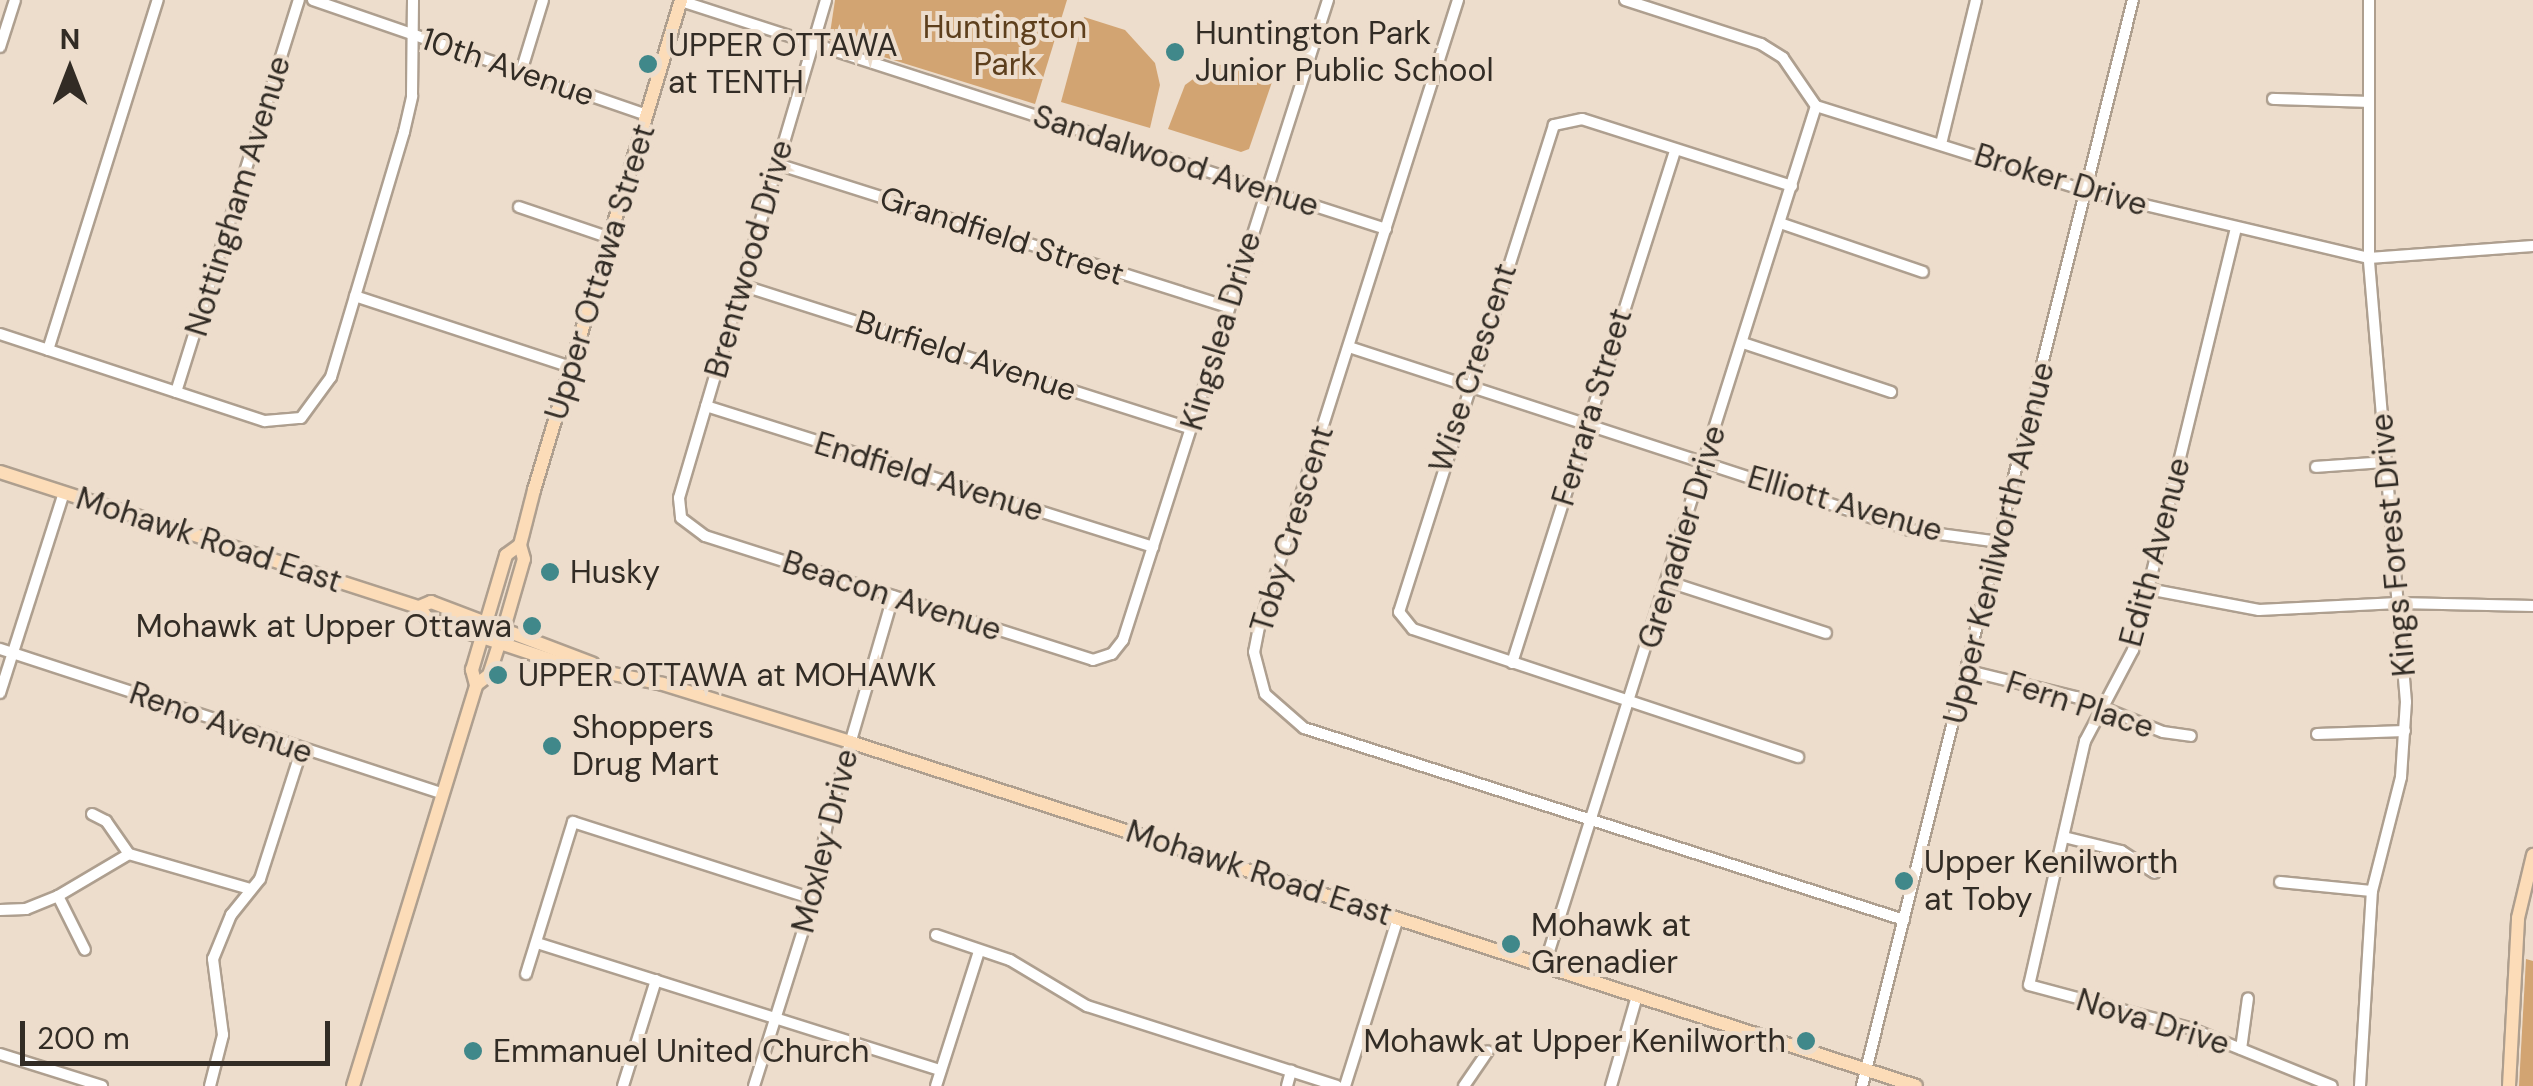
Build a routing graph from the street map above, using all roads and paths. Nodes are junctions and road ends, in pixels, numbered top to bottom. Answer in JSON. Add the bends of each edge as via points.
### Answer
{"nodes":[{"id":1,"x":14,"y":0,"type":"edge"},
{"id":2,"x":158,"y":0,"type":"edge"},
{"id":3,"x":299,"y":0,"type":"edge"},
{"id":4,"x":313,"y":0,"type":"edge"},
{"id":5,"x":413,"y":0,"type":"edge"},
{"id":6,"x":543,"y":0,"type":"edge"},
{"id":7,"x":681,"y":0,"type":"edge"},
{"id":8,"x":826,"y":0,"type":"edge"},
{"id":9,"x":1328,"y":0,"type":"edge"},
{"id":10,"x":1458,"y":0,"type":"edge"},
{"id":11,"x":1626,"y":0,"type":"edge"},
{"id":12,"x":1976,"y":0,"type":"edge"},
{"id":13,"x":2133,"y":0,"type":"edge"},
{"id":14,"x":2369,"y":0,"type":"edge"},
{"id":15,"x":1654,"y":4,"type":"edge"},
{"id":16,"x":410,"y":33,"type":"junction"},
{"id":17,"x":813,"y":44,"type":"junction"},
{"id":18,"x":0,"y":47,"type":"edge"},
{"id":19,"x":521,"y":72,"type":"junction"},
{"id":20,"x":2273,"y":99,"type":"dead end"},
{"id":21,"x":2366,"y":102,"type":"junction"},
{"id":22,"x":1816,"y":106,"type":"junction"},
{"id":23,"x":647,"y":115,"type":"junction"},
{"id":24,"x":1941,"y":144,"type":"junction"},
{"id":25,"x":1675,"y":151,"type":"junction"},
{"id":26,"x":777,"y":164,"type":"junction"},
{"id":27,"x":1792,"y":186,"type":"junction"},
{"id":28,"x":1266,"y":190,"type":"junction"},
{"id":29,"x":2087,"y":191,"type":"junction"},
{"id":30,"x":519,"y":207,"type":"dead end"},
{"id":31,"x":1780,"y":223,"type":"junction"},
{"id":32,"x":1386,"y":228,"type":"junction"},
{"id":33,"x":2236,"y":228,"type":"junction"},
{"id":34,"x":610,"y":238,"type":"junction"},
{"id":35,"x":2533,"y":246,"type":"edge"},
{"id":36,"x":2368,"y":258,"type":"junction"},
{"id":37,"x":1922,"y":272,"type":"dead end"},
{"id":38,"x":741,"y":284,"type":"junction"},
{"id":39,"x":355,"y":296,"type":"junction"},
{"id":40,"x":1228,"y":307,"type":"junction"},
{"id":41,"x":0,"y":334,"type":"edge"},
{"id":42,"x":1743,"y":344,"type":"junction"},
{"id":43,"x":1349,"y":347,"type":"junction"},
{"id":44,"x":48,"y":350,"type":"junction"},
{"id":45,"x":571,"y":367,"type":"junction"},
{"id":46,"x":1468,"y":384,"type":"junction"},
{"id":47,"x":176,"y":392,"type":"junction"},
{"id":48,"x":1892,"y":392,"type":"dead end"},
{"id":49,"x":706,"y":406,"type":"junction"},
{"id":50,"x":1588,"y":424,"type":"junction"},
{"id":51,"x":1190,"y":428,"type":"junction"},
{"id":52,"x":2386,"y":462,"type":"junction"},
{"id":53,"x":1706,"y":463,"type":"junction"},
{"id":54,"x":2316,"y":467,"type":"dead end"},
{"id":55,"x":0,"y":472,"type":"edge"},
{"id":56,"x":64,"y":493,"type":"junction"},
{"id":57,"x":681,"y":520,"type":"joint"},
{"id":58,"x":2000,"y":542,"type":"junction"},
{"id":59,"x":520,"y":545,"type":"junction"},
{"id":60,"x":1153,"y":547,"type":"junction"},
{"id":61,"x":1669,"y":582,"type":"junction"},
{"id":62,"x":2148,"y":588,"type":"junction"},
{"id":63,"x":893,"y":596,"type":"junction"},
{"id":64,"x":2399,"y":603,"type":"junction"},
{"id":65,"x":2533,"y":606,"type":"edge"},
{"id":66,"x":484,"y":629,"type":"junction"},
{"id":67,"x":1826,"y":633,"type":"dead end"},
{"id":68,"x":502,"y":635,"type":"junction"},
{"id":69,"x":0,"y":649,"type":"edge"},
{"id":70,"x":15,"y":654,"type":"junction"},
{"id":71,"x":1107,"y":657,"type":"joint"},
{"id":72,"x":1512,"y":663,"type":"junction"},
{"id":73,"x":1969,"y":671,"type":"junction"},
{"id":74,"x":476,"y":685,"type":"junction"},
{"id":75,"x":0,"y":693,"type":"edge"},
{"id":76,"x":1630,"y":702,"type":"junction"},
{"id":77,"x":2101,"y":705,"type":"junction"},
{"id":78,"x":2405,"y":731,"type":"junction"},
{"id":79,"x":2317,"y":734,"type":"dead end"},
{"id":80,"x":2191,"y":736,"type":"dead end"},
{"id":81,"x":850,"y":742,"type":"junction"},
{"id":82,"x":301,"y":750,"type":"junction"},
{"id":83,"x":1798,"y":756,"type":"dead end"},
{"id":84,"x":443,"y":794,"type":"junction"},
{"id":85,"x":92,"y":814,"type":"dead end"},
{"id":86,"x":1591,"y":820,"type":"junction"},
{"id":87,"x":2064,"y":838,"type":"junction"},
{"id":88,"x":128,"y":854,"type":"junction"},
{"id":89,"x":2533,"y":855,"type":"edge"},
{"id":90,"x":2155,"y":873,"type":"dead end"},
{"id":91,"x":2280,"y":882,"type":"dead end"},
{"id":92,"x":250,"y":889,"type":"junction"},
{"id":93,"x":2372,"y":891,"type":"junction"},
{"id":94,"x":58,"y":896,"type":"junction"},
{"id":95,"x":813,"y":898,"type":"junction"},
{"id":96,"x":0,"y":910,"type":"edge"},
{"id":97,"x":1398,"y":918,"type":"junction"},
{"id":98,"x":1904,"y":920,"type":"junction"},
{"id":99,"x":936,"y":936,"type":"dead end"},
{"id":100,"x":538,"y":943,"type":"junction"},
{"id":101,"x":85,"y":950,"type":"dead end"},
{"id":102,"x":979,"y":950,"type":"junction"},
{"id":103,"x":1544,"y":966,"type":"junction"},
{"id":104,"x":526,"y":974,"type":"dead end"},
{"id":105,"x":656,"y":980,"type":"junction"},
{"id":106,"x":2029,"y":986,"type":"joint"},
{"id":107,"x":1637,"y":996,"type":"junction"},
{"id":108,"x":2248,"y":998,"type":"dead end"},
{"id":109,"x":776,"y":1019,"type":"junction"},
{"id":110,"x":2242,"y":1049,"type":"junction"},
{"id":111,"x":1488,"y":1052,"type":"dead end"},
{"id":112,"x":0,"y":1054,"type":"edge"},
{"id":113,"x":940,"y":1070,"type":"junction"},
{"id":114,"x":1867,"y":1070,"type":"junction"},
{"id":115,"x":1291,"y":1071,"type":"junction"},
{"id":116,"x":102,"y":1086,"type":"edge"},
{"id":117,"x":210,"y":1086,"type":"edge"},
{"id":118,"x":352,"y":1086,"type":"edge"},
{"id":119,"x":622,"y":1086,"type":"edge"},
{"id":120,"x":754,"y":1086,"type":"edge"},
{"id":121,"x":936,"y":1086,"type":"edge"},
{"id":122,"x":1286,"y":1086,"type":"edge"},
{"id":123,"x":1337,"y":1086,"type":"edge"},
{"id":124,"x":1345,"y":1086,"type":"edge"},
{"id":125,"x":1464,"y":1086,"type":"edge"},
{"id":126,"x":1610,"y":1086,"type":"edge"},
{"id":127,"x":1862,"y":1086,"type":"edge"},
{"id":128,"x":1916,"y":1086,"type":"edge"},
{"id":129,"x":2332,"y":1086,"type":"edge"},
{"id":130,"x":2360,"y":1086,"type":"edge"},
{"id":131,"x":2509,"y":1086,"type":"edge"}],
"edges":[{"from":1,"to":18,"type":"street"},
{"from":2,"to":44,"type":"street"},
{"from":3,"to":47,"type":"street","name":"Nottingham Avenue"},
{"from":4,"to":16,"type":"street","name":"10th Avenue"},
{"from":5,"to":16,"type":"street"},
{"from":6,"to":19,"type":"street"},
{"from":7,"to":17,"type":"street","name":"Sandalwood Avenue"},
{"from":7,"to":23,"type":"main road","name":"Upper Ottawa Street"},
{"from":8,"to":17,"type":"street","name":"Brentwood Drive"},
{"from":9,"to":28,"type":"street","name":"Kingslea Drive"},
{"from":10,"to":32,"type":"street","name":"Toby Crescent"},
{"from":11,"to":15,"type":"street"},
{"from":12,"to":24,"type":"street"},
{"from":13,"to":29,"type":"street","name":"Upper Kenilworth Avenue"},
{"from":14,"to":21,"type":"street","name":"Kings Forest Drive"},
{"from":15,"to":22,"type":"street","via":[[1761,44],[1800,77]]},
{"from":16,"to":19,"type":"street","name":"10th Avenue"},
{"from":16,"to":39,"type":"street","via":[[412,96]]},
{"from":17,"to":26,"type":"street","name":"Brentwood Drive"},
{"from":17,"to":28,"type":"street","name":"Sandalwood Avenue"},
{"from":19,"to":23,"type":"street","name":"10th Avenue"},
{"from":20,"to":21,"type":"street"},
{"from":21,"to":36,"type":"street","name":"Kings Forest Drive"},
{"from":22,"to":24,"type":"street","name":"Broker Drive"},
{"from":22,"to":27,"type":"street","name":"Grenadier Drive"},
{"from":23,"to":34,"type":"main road","name":"Upper Ottawa Street"},
{"from":24,"to":29,"type":"street","name":"Broker Drive"},
{"from":25,"to":27,"type":"street","name":"Wise Crescent"},
{"from":25,"to":46,"type":"street","name":"Wise Crescent","via":[[1582,119],[1554,125]]},
{"from":25,"to":50,"type":"street","name":"Ferrara Street"},
{"from":26,"to":38,"type":"street","name":"Brentwood Drive"},
{"from":26,"to":40,"type":"street","name":"Grandfield Street"},
{"from":27,"to":31,"type":"street","name":"Grenadier Drive"},
{"from":28,"to":32,"type":"street","name":"Sandalwood Avenue"},
{"from":28,"to":40,"type":"street","name":"Kingslea Drive"},
{"from":29,"to":33,"type":"street","name":"Broker Drive"},
{"from":29,"to":58,"type":"street","name":"Upper Kenilworth Avenue"},
{"from":30,"to":34,"type":"street"},
{"from":31,"to":37,"type":"street"},
{"from":31,"to":42,"type":"street","name":"Grenadier Drive"},
{"from":32,"to":43,"type":"street","name":"Toby Crescent"},
{"from":33,"to":36,"type":"street","name":"Broker Drive"},
{"from":33,"to":62,"type":"street","name":"Edith Avenue"},
{"from":34,"to":45,"type":"main road","name":"Upper Ottawa Street"},
{"from":35,"to":36,"type":"street","name":"Broker Drive"},
{"from":36,"to":52,"type":"street","name":"Kings Forest Drive"},
{"from":38,"to":49,"type":"street","name":"Brentwood Drive"},
{"from":38,"to":51,"type":"street","name":"Burfield Avenue"},
{"from":39,"to":45,"type":"street"},
{"from":39,"to":47,"type":"street","via":[[331,377],[301,418],[266,421]]},
{"from":40,"to":51,"type":"street","name":"Kingslea Drive"},
{"from":41,"to":44,"type":"street"},
{"from":42,"to":48,"type":"street"},
{"from":42,"to":53,"type":"street","name":"Grenadier Drive"},
{"from":43,"to":46,"type":"street","name":"Elliott Avenue"},
{"from":43,"to":86,"type":"street","name":"Toby Crescent","via":[[1256,639],[1266,694],[1304,728]]},
{"from":44,"to":47,"type":"street"},
{"from":45,"to":59,"type":"main road","name":"Upper Ottawa Street"},
{"from":46,"to":50,"type":"street","name":"Elliott Avenue"},
{"from":46,"to":72,"type":"street","name":"Wise Crescent","via":[[1400,612],[1413,629]]},
{"from":49,"to":57,"type":"street","name":"Brentwood Drive","via":[[678,498]]},
{"from":49,"to":60,"type":"street","name":"Endfield Avenue"},
{"from":50,"to":53,"type":"street","name":"Elliott Avenue"},
{"from":50,"to":72,"type":"street","name":"Ferrara Street"},
{"from":51,"to":60,"type":"street","name":"Kingslea Drive"},
{"from":52,"to":54,"type":"street"},
{"from":52,"to":64,"type":"street","name":"Kings Forest Drive"},
{"from":53,"to":58,"type":"street","name":"Elliott Avenue","via":[[1910,530]]},
{"from":53,"to":61,"type":"street","name":"Grenadier Drive"},
{"from":55,"to":56,"type":"main road","name":"Mohawk Road East"},
{"from":56,"to":66,"type":"main road","name":"Mohawk Road East","via":[[418,607],[430,602]]},
{"from":56,"to":70,"type":"street"},
{"from":57,"to":63,"type":"street","name":"Beacon Avenue","via":[[706,536]]},
{"from":58,"to":73,"type":"street","name":"Upper Kenilworth Avenue"},
{"from":59,"to":66,"type":"main road","name":"Upper Ottawa Street","via":[[506,555]]},
{"from":59,"to":68,"type":"main road","name":"Upper Ottawa Street","via":[[524,559]]},
{"from":60,"to":71,"type":"street","name":"Kingslea Drive","via":[[1123,640]]},
{"from":61,"to":67,"type":"street"},
{"from":61,"to":76,"type":"street","name":"Grenadier Drive"},
{"from":62,"to":64,"type":"street","via":[[2258,610]]},
{"from":62,"to":77,"type":"street","name":"Edith Avenue","via":[[2133,650]]},
{"from":63,"to":71,"type":"street","name":"Beacon Avenue","via":[[1082,658]]},
{"from":63,"to":81,"type":"street","name":"Moxley Drive"},
{"from":64,"to":65,"type":"street"},
{"from":64,"to":78,"type":"street","name":"Kings Forest Drive"},
{"from":66,"to":68,"type":"main road","name":"Mohawk Road East"},
{"from":66,"to":74,"type":"main road","name":"Upper Ottawa Street","via":[[472,670]]},
{"from":68,"to":74,"type":"main road","name":"Upper Ottawa Street","via":[[489,675]]},
{"from":68,"to":81,"type":"main road","name":"Mohawk Road East","via":[[563,664],[599,668]]},
{"from":69,"to":70,"type":"street","name":"Reno Avenue"},
{"from":70,"to":75,"type":"street"},
{"from":70,"to":82,"type":"street","name":"Reno Avenue"},
{"from":72,"to":76,"type":"street","name":"Wise Crescent"},
{"from":73,"to":77,"type":"street","name":"Fern Place"},
{"from":73,"to":98,"type":"street","name":"Upper Kenilworth Avenue"},
{"from":74,"to":84,"type":"main road","name":"Upper Ottawa Street"},
{"from":76,"to":83,"type":"street","name":"Wise Crescent"},
{"from":76,"to":86,"type":"street","name":"Grenadier Drive"},
{"from":77,"to":80,"type":"street","name":"Fern Place","via":[[2162,732]]},
{"from":77,"to":87,"type":"street","name":"Edith Avenue","via":[[2085,740]]},
{"from":78,"to":79,"type":"street"},
{"from":78,"to":93,"type":"street","name":"Kings Forest Drive","via":[[2401,778]]},
{"from":81,"to":95,"type":"street","name":"Moxley Drive"},
{"from":81,"to":97,"type":"main road","name":"Mohawk Road East"},
{"from":82,"to":84,"type":"street","name":"Reno Avenue"},
{"from":82,"to":92,"type":"street","via":[[260,879]]},
{"from":84,"to":118,"type":"main road","name":"Upper Ottawa Street"},
{"from":85,"to":88,"type":"street","via":[[106,821]]},
{"from":86,"to":98,"type":"street","name":"Toby Crescent"},
{"from":86,"to":103,"type":"street","name":"Grenadier Drive"},
{"from":87,"to":90,"type":"street","via":[[2121,851]]},
{"from":87,"to":106,"type":"street","name":"Edith Avenue"},
{"from":88,"to":92,"type":"street"},
{"from":88,"to":94,"type":"street"},
{"from":89,"to":131,"type":"main road","via":[[2518,918]]},
{"from":91,"to":93,"type":"street"},
{"from":92,"to":117,"type":"street","via":[[212,959],[222,1034]]},
{"from":93,"to":130,"type":"street","name":"Kings Forest Drive"},
{"from":94,"to":96,"type":"street","via":[[26,909]]},
{"from":94,"to":101,"type":"street"},
{"from":95,"to":100,"type":"street","via":[[573,822]]},
{"from":95,"to":109,"type":"street","name":"Moxley Drive"},
{"from":97,"to":103,"type":"main road","name":"Mohawk Road East"},
{"from":97,"to":124,"type":"street"},
{"from":98,"to":114,"type":"street","name":"Upper Kenilworth Avenue"},
{"from":99,"to":102,"type":"street"},
{"from":100,"to":104,"type":"street"},
{"from":100,"to":105,"type":"street"},
{"from":102,"to":113,"type":"street"},
{"from":102,"to":115,"type":"street","via":[[1010,960],[1086,1006]]},
{"from":103,"to":107,"type":"main road","name":"Mohawk Road East"},
{"from":105,"to":109,"type":"street"},
{"from":105,"to":119,"type":"street"},
{"from":106,"to":110,"type":"street","name":"Nova Drive","via":[[2189,1028]]},
{"from":107,"to":114,"type":"main road","name":"Mohawk Road East"},
{"from":107,"to":126,"type":"street"},
{"from":108,"to":110,"type":"street"},
{"from":109,"to":113,"type":"street"},
{"from":109,"to":120,"type":"street","name":"Moxley Drive"},
{"from":110,"to":129,"type":"street","name":"Nova Drive"},
{"from":111,"to":125,"type":"street"},
{"from":112,"to":116,"type":"street"},
{"from":113,"to":121,"type":"street"},
{"from":114,"to":127,"type":"street","name":"Upper Kenilworth Avenue"},
{"from":114,"to":128,"type":"main road","name":"Mohawk Road East"},
{"from":115,"to":122,"type":"street"},
{"from":115,"to":123,"type":"street"}]}
